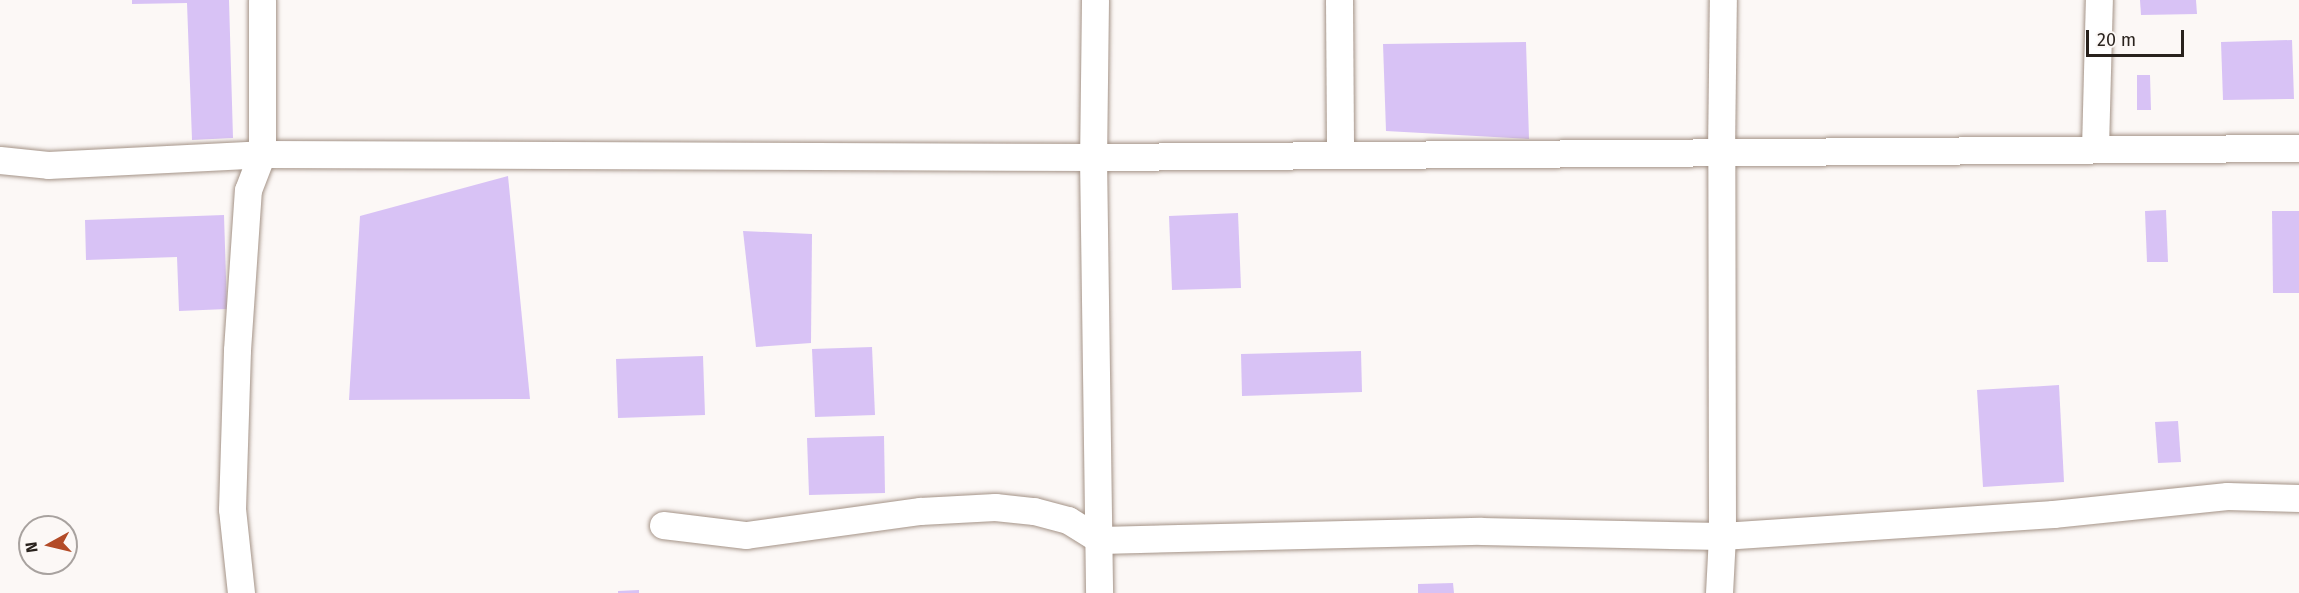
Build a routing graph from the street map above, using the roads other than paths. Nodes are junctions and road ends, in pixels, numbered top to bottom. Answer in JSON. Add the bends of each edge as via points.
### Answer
{"nodes":[{"id":1,"x":262,"y":0,"type":"edge"},
{"id":2,"x":1095,"y":0,"type":"edge"},
{"id":3,"x":1339,"y":0,"type":"edge"},
{"id":4,"x":1723,"y":0,"type":"edge"},
{"id":5,"x":2099,"y":0,"type":"edge"},
{"id":6,"x":2096,"y":148,"type":"junction"},
{"id":7,"x":2299,"y":148,"type":"edge"},
{"id":8,"x":1721,"y":153,"type":"junction"},
{"id":9,"x":262,"y":154,"type":"junction"},
{"id":10,"x":1340,"y":155,"type":"junction"},
{"id":11,"x":1093,"y":157,"type":"junction"},
{"id":12,"x":0,"y":160,"type":"edge"},
{"id":13,"x":2299,"y":498,"type":"edge"},
{"id":14,"x":663,"y":525,"type":"dead end"},
{"id":15,"x":1722,"y":536,"type":"junction"},
{"id":16,"x":1100,"y":540,"type":"junction"},
{"id":17,"x":241,"y":593,"type":"edge"},
{"id":18,"x":1099,"y":593,"type":"edge"},
{"id":19,"x":1719,"y":593,"type":"edge"}],
"edges":[{"from":1,"to":9,"type":"street"},
{"from":2,"to":11,"type":"street"},
{"from":3,"to":10,"type":"street"},
{"from":4,"to":8,"type":"street"},
{"from":5,"to":6,"type":"street"},
{"from":6,"to":7,"type":"street"},
{"from":6,"to":8,"type":"street"},
{"from":8,"to":10,"type":"street"},
{"from":8,"to":15,"type":"street"},
{"from":9,"to":11,"type":"street"},
{"from":9,"to":12,"type":"street","via":[[48,165]]},
{"from":9,"to":17,"type":"street","via":[[248,190],[237,350],[232,509]]},
{"from":10,"to":11,"type":"street"},
{"from":11,"to":16,"type":"street"},
{"from":13,"to":15,"type":"street","via":[[2227,496],[2053,514]]},
{"from":14,"to":16,"type":"street","via":[[746,535],[920,511],[995,507],[1068,520]]},
{"from":15,"to":16,"type":"street","via":[[1480,531]]},
{"from":15,"to":19,"type":"street"},
{"from":16,"to":18,"type":"street"}]}
